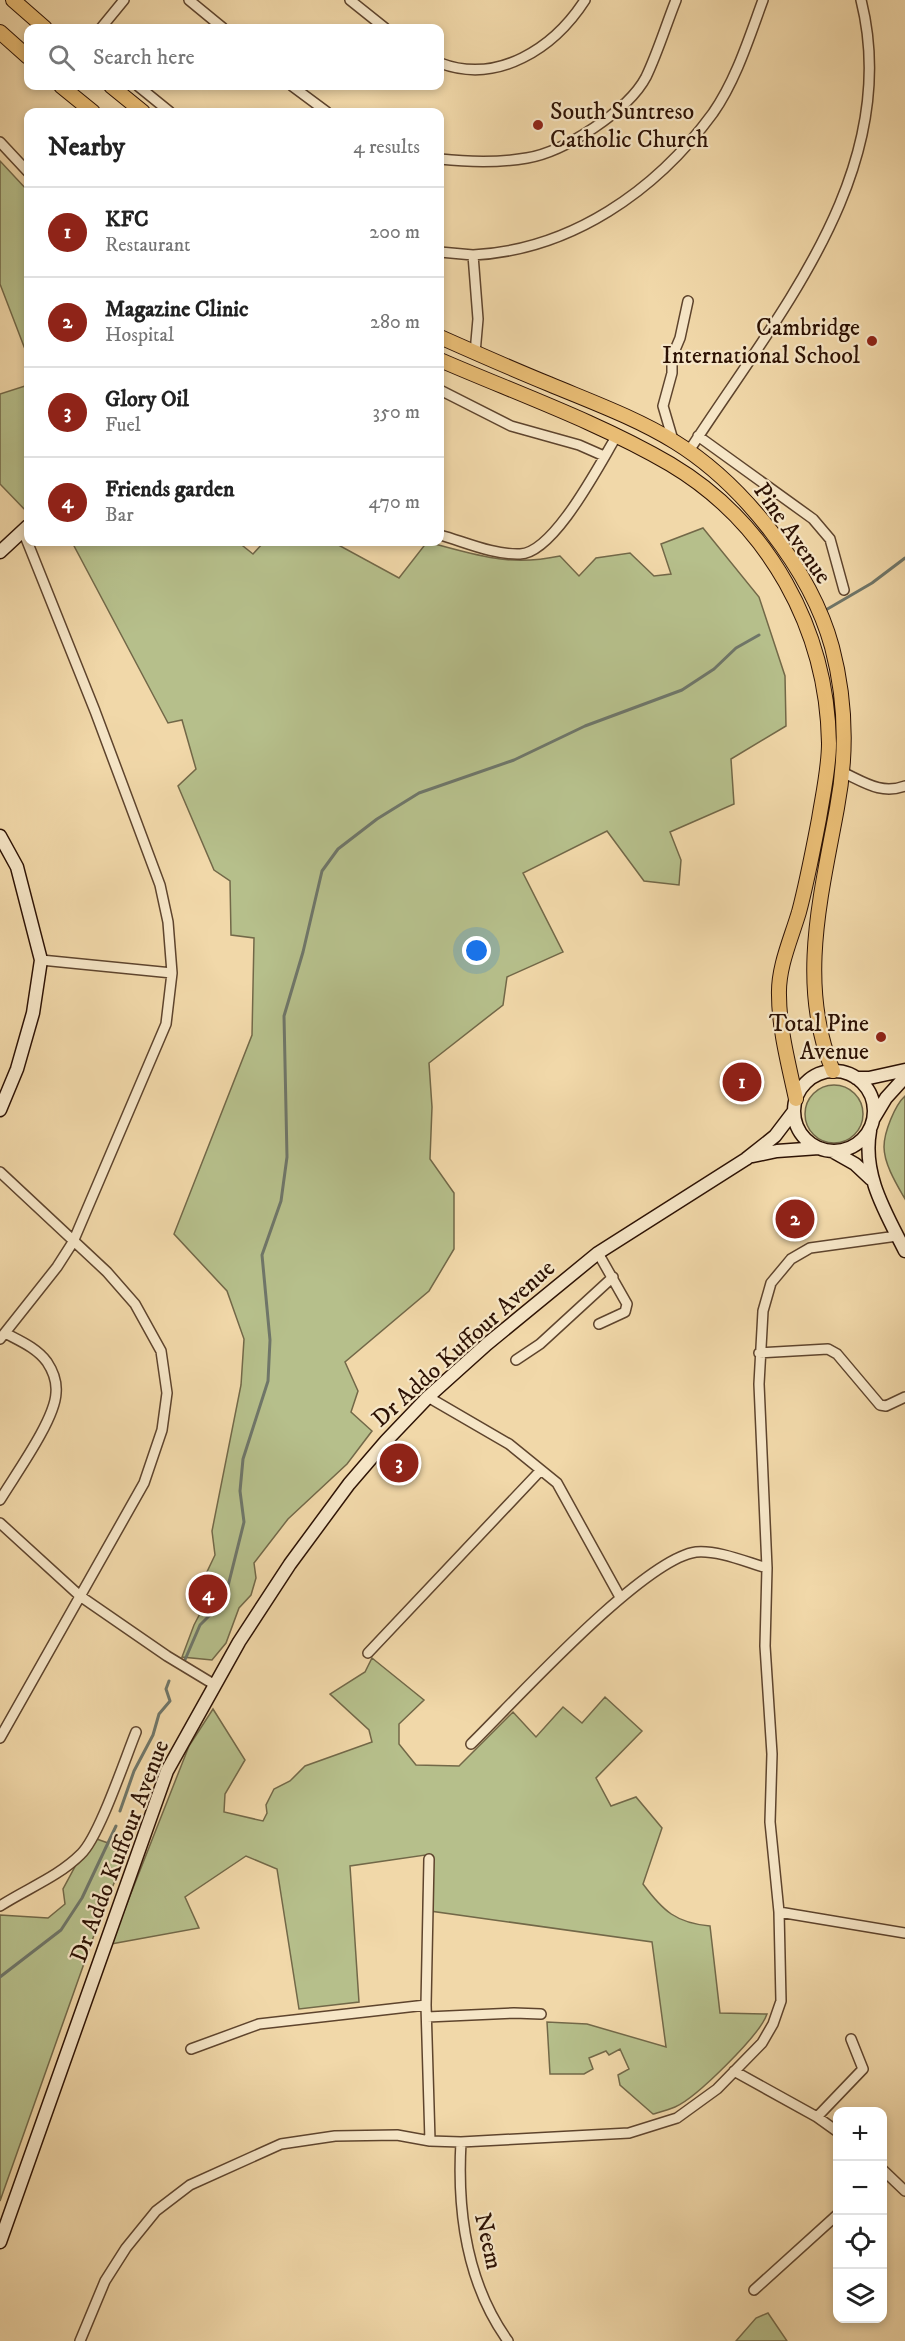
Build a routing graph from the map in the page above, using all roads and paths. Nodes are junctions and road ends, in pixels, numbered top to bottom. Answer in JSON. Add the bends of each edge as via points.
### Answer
{"nodes":[{"id":1,"x":14,"y":0,"type":"edge"},
{"id":2,"x":124,"y":0,"type":"edge"},
{"id":3,"x":189,"y":0,"type":"edge"},
{"id":4,"x":350,"y":0,"type":"edge"},
{"id":5,"x":585,"y":0,"type":"edge"},
{"id":6,"x":676,"y":0,"type":"edge"},
{"id":7,"x":763,"y":0,"type":"edge"},
{"id":8,"x":861,"y":0,"type":"edge"},
{"id":9,"x":41,"y":24,"type":"edge"},
{"id":10,"x":104,"y":24,"type":"edge"},
{"id":11,"x":218,"y":24,"type":"edge"},
{"id":12,"x":380,"y":24,"type":"edge"},
{"id":13,"x":0,"y":32,"type":"edge"},
{"id":14,"x":24,"y":53,"type":"edge"},
{"id":15,"x":444,"y":65,"type":"edge"},
{"id":16,"x":66,"y":90,"type":"edge"},
{"id":17,"x":116,"y":90,"type":"edge"},
{"id":18,"x":143,"y":90,"type":"edge"},
{"id":19,"x":297,"y":90,"type":"edge"},
{"id":20,"x":88,"y":108,"type":"edge"},
{"id":21,"x":138,"y":108,"type":"edge"},
{"id":22,"x":165,"y":108,"type":"edge"},
{"id":23,"x":322,"y":108,"type":"edge"},
{"id":24,"x":0,"y":142,"type":"edge"},
{"id":25,"x":444,"y":159,"type":"edge"},
{"id":26,"x":24,"y":168,"type":"edge"},
{"id":27,"x":444,"y":252,"type":"edge"},
{"id":28,"x":473,"y":255,"type":"junction"},
{"id":29,"x":688,"y":301,"type":"dead end"},
{"id":30,"x":444,"y":339,"type":"edge"},
{"id":31,"x":475,"y":353,"type":"junction"},
{"id":32,"x":444,"y":362,"type":"edge"},
{"id":33,"x":444,"y":392,"type":"edge"},
{"id":34,"x":698,"y":436,"type":"junction"},
{"id":35,"x":616,"y":437,"type":"junction"},
{"id":36,"x":673,"y":441,"type":"junction"},
{"id":37,"x":689,"y":451,"type":"junction"},
{"id":38,"x":604,"y":456,"type":"junction"},
{"id":39,"x":24,"y":530,"type":"edge"},
{"id":40,"x":444,"y":535,"type":"edge"},
{"id":41,"x":33,"y":546,"type":"edge"},
{"id":42,"x":0,"y":552,"type":"edge"},
{"id":43,"x":844,"y":590,"type":"dead end"},
{"id":44,"x":842,"y":772,"type":"junction"},
{"id":45,"x":905,"y":786,"type":"edge"},
{"id":46,"x":0,"y":836,"type":"edge"},
{"id":47,"x":41,"y":960,"type":"junction"},
{"id":48,"x":172,"y":973,"type":"junction"},
{"id":49,"x":905,"y":1070,"type":"edge"},
{"id":50,"x":833,"y":1071,"type":"junction"},
{"id":51,"x":905,"y":1077,"type":"edge"},
{"id":52,"x":856,"y":1078,"type":"junction"},
{"id":53,"x":795,"y":1105,"type":"junction"},
{"id":54,"x":0,"y":1110,"type":"edge"},
{"id":55,"x":872,"y":1125,"type":"junction"},
{"id":56,"x":825,"y":1150,"type":"junction"},
{"id":57,"x":746,"y":1159,"type":"junction"},
{"id":58,"x":0,"y":1172,"type":"edge"},
{"id":59,"x":871,"y":1180,"type":"junction"},
{"id":60,"x":897,"y":1236,"type":"junction"},
{"id":61,"x":73,"y":1242,"type":"junction"},
{"id":62,"x":905,"y":1251,"type":"edge"},
{"id":63,"x":598,"y":1253,"type":"junction"},
{"id":64,"x":613,"y":1276,"type":"junction"},
{"id":65,"x":599,"y":1324,"type":"dead end"},
{"id":66,"x":3,"y":1336,"type":"edge"},
{"id":67,"x":759,"y":1353,"type":"junction"},
{"id":68,"x":516,"y":1360,"type":"dead end"},
{"id":69,"x":428,"y":1397,"type":"junction"},
{"id":70,"x":905,"y":1397,"type":"edge"},
{"id":71,"x":541,"y":1470,"type":"junction"},
{"id":72,"x":0,"y":1500,"type":"edge"},
{"id":73,"x":0,"y":1523,"type":"edge"},
{"id":74,"x":767,"y":1568,"type":"junction"},
{"id":75,"x":80,"y":1596,"type":"junction"},
{"id":76,"x":620,"y":1597,"type":"junction"},
{"id":77,"x":368,"y":1653,"type":"dead end"},
{"id":78,"x":215,"y":1685,"type":"junction"},
{"id":79,"x":136,"y":1732,"type":"dead end"},
{"id":80,"x":0,"y":1738,"type":"edge"},
{"id":81,"x":471,"y":1744,"type":"dead end"},
{"id":82,"x":429,"y":1859,"type":"dead end"},
{"id":83,"x":0,"y":1906,"type":"edge"},
{"id":84,"x":779,"y":1912,"type":"junction"},
{"id":85,"x":905,"y":1933,"type":"edge"},
{"id":86,"x":426,"y":2006,"type":"junction"},
{"id":87,"x":542,"y":2014,"type":"dead end"},
{"id":88,"x":427,"y":2017,"type":"junction"},
{"id":89,"x":851,"y":2039,"type":"dead end"},
{"id":90,"x":190,"y":2049,"type":"dead end"},
{"id":91,"x":734,"y":2071,"type":"junction"},
{"id":92,"x":816,"y":2117,"type":"junction"},
{"id":93,"x":833,"y":2129,"type":"edge"},
{"id":94,"x":430,"y":2141,"type":"junction"},
{"id":95,"x":461,"y":2142,"type":"junction"},
{"id":96,"x":887,"y":2174,"type":"edge"},
{"id":97,"x":903,"y":2184,"type":"edge"},
{"id":98,"x":836,"y":2215,"type":"edge"},
{"id":99,"x":0,"y":2242,"type":"edge"},
{"id":100,"x":754,"y":2290,"type":"dead end"},
{"id":101,"x":80,"y":2341,"type":"edge"},
{"id":102,"x":508,"y":2341,"type":"edge"}],
"edges":[{"from":1,"to":9,"type":"main road"},
{"from":2,"to":10,"type":"street"},
{"from":3,"to":11,"type":"street"},
{"from":4,"to":12,"type":"street"},
{"from":5,"to":15,"type":"street","via":[[572,20],[533,55],[491,68],[457,70]]},
{"from":6,"to":25,"type":"street","via":[[645,79],[610,115],[573,140],[528,158],[475,162]]},
{"from":7,"to":28,"type":"street","via":[[740,61],[713,112],[673,159],[633,197],[582,228],[498,254]]},
{"from":8,"to":34,"type":"street","via":[[868,73],[863,131],[853,174],[831,227],[804,275]]},
{"from":13,"to":14,"type":"main road"},
{"from":16,"to":20,"type":"main road"},
{"from":17,"to":21,"type":"main road"},
{"from":18,"to":22,"type":"street"},
{"from":19,"to":23,"type":"street"},
{"from":24,"to":26,"type":"street"},
{"from":27,"to":28,"type":"street"},
{"from":28,"to":31,"type":"street","via":[[478,319]]},
{"from":29,"to":36,"type":"street","via":[[663,406]]},
{"from":30,"to":31,"type":"main road","name":"Pine Avenue"},
{"from":31,"to":36,"type":"main road","name":"Pine Avenue","via":[[629,417]]},
{"from":32,"to":35,"type":"main road"},
{"from":33,"to":38,"type":"street","via":[[512,426]]},
{"from":34,"to":37,"type":"street"},
{"from":34,"to":43,"type":"street","via":[[813,519],[826,533]]},
{"from":35,"to":38,"type":"street"},
{"from":35,"to":53,"type":"main road","via":[[671,465],[713,496],[754,537],[790,588],[813,640],[829,743],[827,772],[779,995]]},
{"from":36,"to":37,"type":"main road","name":"Pine Avenue"},
{"from":37,"to":44,"type":"main road","name":"Pine Avenue","via":[[733,487],[755,512],[816,605],[837,672],[844,736]]},
{"from":38,"to":40,"type":"street","via":[[570,511],[538,549],[522,554],[502,553]]},
{"from":39,"to":42,"type":"main road"},
{"from":41,"to":48,"type":"street","via":[[160,885]]},
{"from":44,"to":45,"type":"street","via":[[882,790]]},
{"from":44,"to":50,"type":"main road","name":"Pine Avenue","via":[[812,960],[819,1031]]},
{"from":46,"to":47,"type":"main road","via":[[17,867]]},
{"from":47,"to":48,"type":"street"},
{"from":47,"to":54,"type":"main road","via":[[33,1013],[17,1070]]},
{"from":48,"to":61,"type":"street","via":[[166,1024]]},
{"from":49,"to":52,"type":"main road"},
{"from":50,"to":52,"type":"main road"},
{"from":50,"to":53,"type":"main road","via":[[813,1077],[802,1087]]},
{"from":51,"to":55,"type":"main road","via":[[886,1098]]},
{"from":52,"to":55,"type":"main road","via":[[873,1099]]},
{"from":53,"to":56,"type":"main road","via":[[800,1131],[808,1141]]},
{"from":53,"to":57,"type":"main road","via":[[775,1136]]},
{"from":55,"to":56,"type":"main road","via":[[856,1145],[844,1150]]},
{"from":55,"to":59,"type":"main road","via":[[867,1157]]},
{"from":56,"to":57,"type":"main road","via":[[777,1151]]},
{"from":56,"to":59,"type":"main road","via":[[855,1164]]},
{"from":57,"to":63,"type":"main road","name":"Dr Addo Kuffour Avenue"},
{"from":58,"to":61,"type":"street"},
{"from":59,"to":60,"type":"main road"},
{"from":60,"to":62,"type":"main road"},
{"from":60,"to":67,"type":"street","via":[[810,1248],[791,1259],[771,1283],[763,1311]]},
{"from":61,"to":66,"type":"street"},
{"from":61,"to":75,"type":"street","via":[[135,1304],[161,1351],[167,1393],[162,1430],[144,1483]]},
{"from":63,"to":64,"type":"street"},
{"from":63,"to":69,"type":"main road","name":"Dr Addo Kuffour Avenue"},
{"from":64,"to":65,"type":"street","via":[[627,1304],[625,1312]]},
{"from":64,"to":68,"type":"street","via":[[540,1344]]},
{"from":66,"to":72,"type":"street","via":[[35,1350],[46,1361],[55,1376],[56,1394],[51,1413]]},
{"from":67,"to":70,"type":"street","via":[[828,1349],[837,1354],[880,1405]]},
{"from":67,"to":74,"type":"street"},
{"from":69,"to":71,"type":"street","via":[[509,1444]]},
{"from":69,"to":78,"type":"main road","name":"Dr Addo Kuffour Avenue","via":[[349,1484],[290,1564]]},
{"from":71,"to":76,"type":"street","via":[[557,1483]]},
{"from":71,"to":77,"type":"street"},
{"from":73,"to":75,"type":"street"},
{"from":74,"to":76,"type":"street","via":[[696,1552],[676,1559]]},
{"from":74,"to":84,"type":"street","via":[[770,1822]]},
{"from":75,"to":78,"type":"street"},
{"from":75,"to":80,"type":"street"},
{"from":76,"to":81,"type":"street"},
{"from":78,"to":99,"type":"main road","name":"Dr Addo Kuffour Avenue","via":[[167,1771]]},
{"from":79,"to":83,"type":"street","via":[[82,1853],[56,1875]]},
{"from":82,"to":86,"type":"street"},
{"from":84,"to":85,"type":"street"},
{"from":84,"to":91,"type":"street","via":[[781,2001],[762,2043]]},
{"from":86,"to":88,"type":"street"},
{"from":86,"to":90,"type":"street","via":[[259,2024]]},
{"from":87,"to":88,"type":"street"},
{"from":88,"to":94,"type":"street"},
{"from":89,"to":92,"type":"street","via":[[863,2069]]},
{"from":91,"to":92,"type":"street"},
{"from":91,"to":95,"type":"street","via":[[717,2089],[676,2118],[630,2133]]},
{"from":92,"to":93,"type":"street"},
{"from":94,"to":95,"type":"street"},
{"from":94,"to":101,"type":"street","via":[[398,2135],[334,2136],[280,2144],[190,2185],[156,2211],[126,2248],[105,2281]]},
{"from":95,"to":102,"type":"street","name":"Neem","via":[[463,2224],[474,2272]]},
{"from":96,"to":97,"type":"street"},
{"from":98,"to":100,"type":"street"}]}
